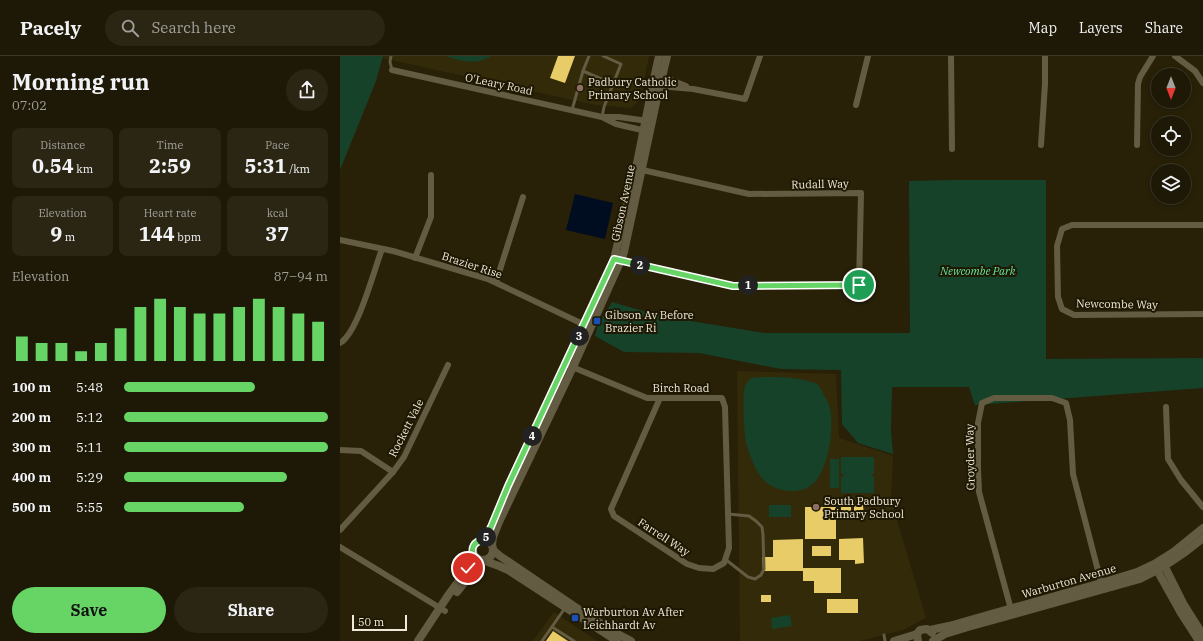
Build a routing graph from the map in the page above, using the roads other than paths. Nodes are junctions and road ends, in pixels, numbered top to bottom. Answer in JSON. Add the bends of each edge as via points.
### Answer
{"nodes":[{"id":1,"x":391,"y":56,"type":"edge"},
{"id":2,"x":589,"y":56,"type":"edge"},
{"id":3,"x":603,"y":56,"type":"edge"},
{"id":4,"x":659,"y":56,"type":"edge"},
{"id":5,"x":667,"y":56,"type":"edge"},
{"id":6,"x":760,"y":56,"type":"edge"},
{"id":7,"x":868,"y":56,"type":"edge"},
{"id":8,"x":950,"y":56,"type":"edge"},
{"id":9,"x":1045,"y":56,"type":"edge"},
{"id":10,"x":1153,"y":56,"type":"edge"},
{"id":11,"x":1175,"y":56,"type":"edge"},
{"id":12,"x":392,"y":70,"type":"joint"},
{"id":13,"x":583,"y":71,"type":"junction"},
{"id":14,"x":657,"y":80,"type":"junction"},
{"id":15,"x":1203,"y":83,"type":"edge"},
{"id":16,"x":613,"y":84,"type":"junction"},
{"id":17,"x":856,"y":106,"type":"dead end"},
{"id":18,"x":572,"y":110,"type":"junction"},
{"id":19,"x":602,"y":117,"type":"junction"},
{"id":20,"x":648,"y":121,"type":"junction"},
{"id":21,"x":646,"y":131,"type":"junction"},
{"id":22,"x":1041,"y":145,"type":"dead end"},
{"id":23,"x":1137,"y":145,"type":"dead end"},
{"id":24,"x":952,"y":149,"type":"dead end"},
{"id":25,"x":639,"y":169,"type":"junction"},
{"id":26,"x":431,"y":175,"type":"dead end"},
{"id":27,"x":523,"y":197,"type":"dead end"},
{"id":28,"x":1203,"y":225,"type":"edge"},
{"id":29,"x":340,"y":240,"type":"edge"},
{"id":30,"x":382,"y":249,"type":"junction"},
{"id":31,"x":415,"y":258,"type":"junction"},
{"id":32,"x":618,"y":260,"type":"junction"},
{"id":33,"x":496,"y":282,"type":"junction"},
{"id":34,"x":1203,"y":314,"type":"edge"},
{"id":35,"x":587,"y":326,"type":"junction"},
{"id":36,"x":340,"y":343,"type":"edge"},
{"id":37,"x":448,"y":365,"type":"dead end"},
{"id":38,"x":569,"y":365,"type":"junction"},
{"id":39,"x":660,"y":398,"type":"junction"},
{"id":40,"x":1166,"y":407,"type":"dead end"},
{"id":41,"x":340,"y":450,"type":"edge"},
{"id":42,"x":393,"y":472,"type":"junction"},
{"id":43,"x":1203,"y":507,"type":"edge"},
{"id":44,"x":728,"y":514,"type":"junction"},
{"id":45,"x":1203,"y":528,"type":"edge"},
{"id":46,"x":340,"y":530,"type":"edge"},
{"id":47,"x":1203,"y":538,"type":"edge"},
{"id":48,"x":484,"y":540,"type":"junction"},
{"id":49,"x":340,"y":547,"type":"edge"},
{"id":50,"x":492,"y":547,"type":"junction"},
{"id":51,"x":474,"y":557,"type":"junction"},
{"id":52,"x":725,"y":559,"type":"junction"},
{"id":53,"x":484,"y":561,"type":"junction"},
{"id":54,"x":1159,"y":565,"type":"junction"},
{"id":55,"x":1102,"y":586,"type":"junction"},
{"id":56,"x":565,"y":608,"type":"junction"},
{"id":57,"x":442,"y":610,"type":"junction"},
{"id":58,"x":1012,"y":612,"type":"junction"},
{"id":59,"x":552,"y":627,"type":"junction"},
{"id":60,"x":930,"y":630,"type":"junction"},
{"id":61,"x":884,"y":635,"type":"dead end"},
{"id":62,"x":1203,"y":635,"type":"edge"},
{"id":63,"x":606,"y":638,"type":"edge"},
{"id":64,"x":917,"y":638,"type":"edge"},
{"id":65,"x":418,"y":641,"type":"edge"},
{"id":66,"x":425,"y":641,"type":"edge"},
{"id":67,"x":542,"y":641,"type":"edge"},
{"id":68,"x":574,"y":641,"type":"edge"},
{"id":69,"x":616,"y":641,"type":"edge"},
{"id":70,"x":631,"y":641,"type":"edge"},
{"id":71,"x":885,"y":641,"type":"edge"},
{"id":72,"x":894,"y":641,"type":"edge"},
{"id":73,"x":933,"y":641,"type":"edge"},
{"id":74,"x":1200,"y":641,"type":"edge"}],
"edges":[{"from":1,"to":12,"type":"lane"},
{"from":2,"to":13,"type":"lane"},
{"from":3,"to":16,"type":"lane","via":[[621,64]]},
{"from":4,"to":14,"type":"main road","name":"Gibson Avenue"},
{"from":5,"to":14,"type":"main road","name":"Gibson Avenue"},
{"from":6,"to":14,"type":"street","via":[[745,99],[693,89],[672,80]]},
{"from":7,"to":17,"type":"street"},
{"from":8,"to":24,"type":"street"},
{"from":9,"to":22,"type":"street"},
{"from":10,"to":23,"type":"street","via":[[1138,84]]},
{"from":11,"to":15,"type":"street","via":[[1195,71]]},
{"from":12,"to":18,"type":"street","name":"O'Leary Road"},
{"from":13,"to":16,"type":"lane"},
{"from":13,"to":18,"type":"lane"},
{"from":14,"to":20,"type":"main road","name":"Gibson Avenue"},
{"from":16,"to":19,"type":"lane"},
{"from":18,"to":19,"type":"street","name":"O'Leary Road"},
{"from":19,"to":20,"type":"street","name":"O'Leary Road","via":[[619,116]]},
{"from":19,"to":21,"type":"street","name":"O'Leary Road","via":[[616,124]]},
{"from":20,"to":21,"type":"main road","name":"Gibson Avenue"},
{"from":21,"to":25,"type":"main road","name":"Gibson Avenue"},
{"from":25,"to":32,"type":"main road","name":"Gibson Avenue"},
{"from":25,"to":32,"type":"street","name":"Rudall Way","via":[[749,194],[861,193],[859,285],[733,286]]},
{"from":26,"to":31,"type":"street","via":[[431,217]]},
{"from":27,"to":33,"type":"street"},
{"from":28,"to":34,"type":"street","name":"Newcombe Way","via":[[1072,226],[1062,229],[1057,246],[1058,297],[1062,309],[1074,315]]},
{"from":29,"to":30,"type":"street","name":"Brazier Rise"},
{"from":30,"to":31,"type":"street","name":"Brazier Rise"},
{"from":30,"to":36,"type":"street","via":[[356,322],[345,340]]},
{"from":31,"to":33,"type":"street","name":"Brazier Rise"},
{"from":32,"to":35,"type":"main road","name":"Gibson Avenue"},
{"from":33,"to":35,"type":"street","name":"Brazier Rise"},
{"from":35,"to":38,"type":"main road","name":"Gibson Avenue"},
{"from":37,"to":42,"type":"street","name":"Rockett Vale","via":[[404,457]]},
{"from":38,"to":39,"type":"street","name":"Birch Road","via":[[647,398]]},
{"from":38,"to":48,"type":"main road","name":"Gibson Avenue","via":[[508,486]]},
{"from":38,"to":50,"type":"main road","name":"Gibson Avenue","via":[[493,536]]},
{"from":39,"to":44,"type":"street","name":"Birch Road","via":[[722,398],[725,407]]},
{"from":39,"to":52,"type":"street","name":"Farrell Way","via":[[611,509],[614,516],[687,564],[713,569],[724,563]]},
{"from":40,"to":43,"type":"street","via":[[1168,459]]},
{"from":41,"to":42,"type":"street","via":[[361,451]]},
{"from":42,"to":46,"type":"street","name":"Rockett Vale"},
{"from":44,"to":52,"type":"street","via":[[728,548]]},
{"from":44,"to":52,"type":"lane","via":[[749,516],[762,527],[764,569],[755,579],[748,577]]},
{"from":45,"to":54,"type":"main road","name":"Warburton Avenue"},
{"from":47,"to":54,"type":"main road","name":"Warburton Avenue","via":[[1191,548]]},
{"from":48,"to":50,"type":"main road","via":[[490,542]]},
{"from":48,"to":51,"type":"main road","via":[[474,544]]},
{"from":49,"to":57,"type":"street"},
{"from":50,"to":53,"type":"main road","via":[[492,556]]},
{"from":50,"to":70,"type":"main road","via":[[500,556],[543,586]]},
{"from":51,"to":53,"type":"main road"},
{"from":51,"to":57,"type":"main road"},
{"from":53,"to":56,"type":"main road","via":[[508,570]]},
{"from":53,"to":57,"type":"main road"},
{"from":54,"to":55,"type":"main road","name":"Warburton Avenue","via":[[1140,579]]},
{"from":54,"to":62,"type":"main road"},
{"from":54,"to":74,"type":"main road","via":[[1181,613]]},
{"from":55,"to":58,"type":"main road","name":"Warburton Avenue"},
{"from":55,"to":58,"type":"street","name":"Groyder Way","via":[[1073,474],[1070,420],[1066,403],[1052,398],[994,398],[982,404],[978,423],[979,492]]},
{"from":56,"to":59,"type":"lane"},
{"from":56,"to":63,"type":"main road"},
{"from":57,"to":65,"type":"main road"},
{"from":57,"to":66,"type":"main road"},
{"from":58,"to":60,"type":"main road","name":"Warburton Avenue"},
{"from":58,"to":73,"type":"main road","name":"Warburton Avenue","via":[[945,634]]},
{"from":59,"to":67,"type":"lane"},
{"from":59,"to":68,"type":"lane"},
{"from":60,"to":64,"type":"main road","name":"Warburton Avenue","via":[[922,629]]},
{"from":60,"to":73,"type":"main road"},
{"from":61,"to":71,"type":"lane"},
{"from":63,"to":69,"type":"main road"},
{"from":64,"to":72,"type":"main road"}]}
